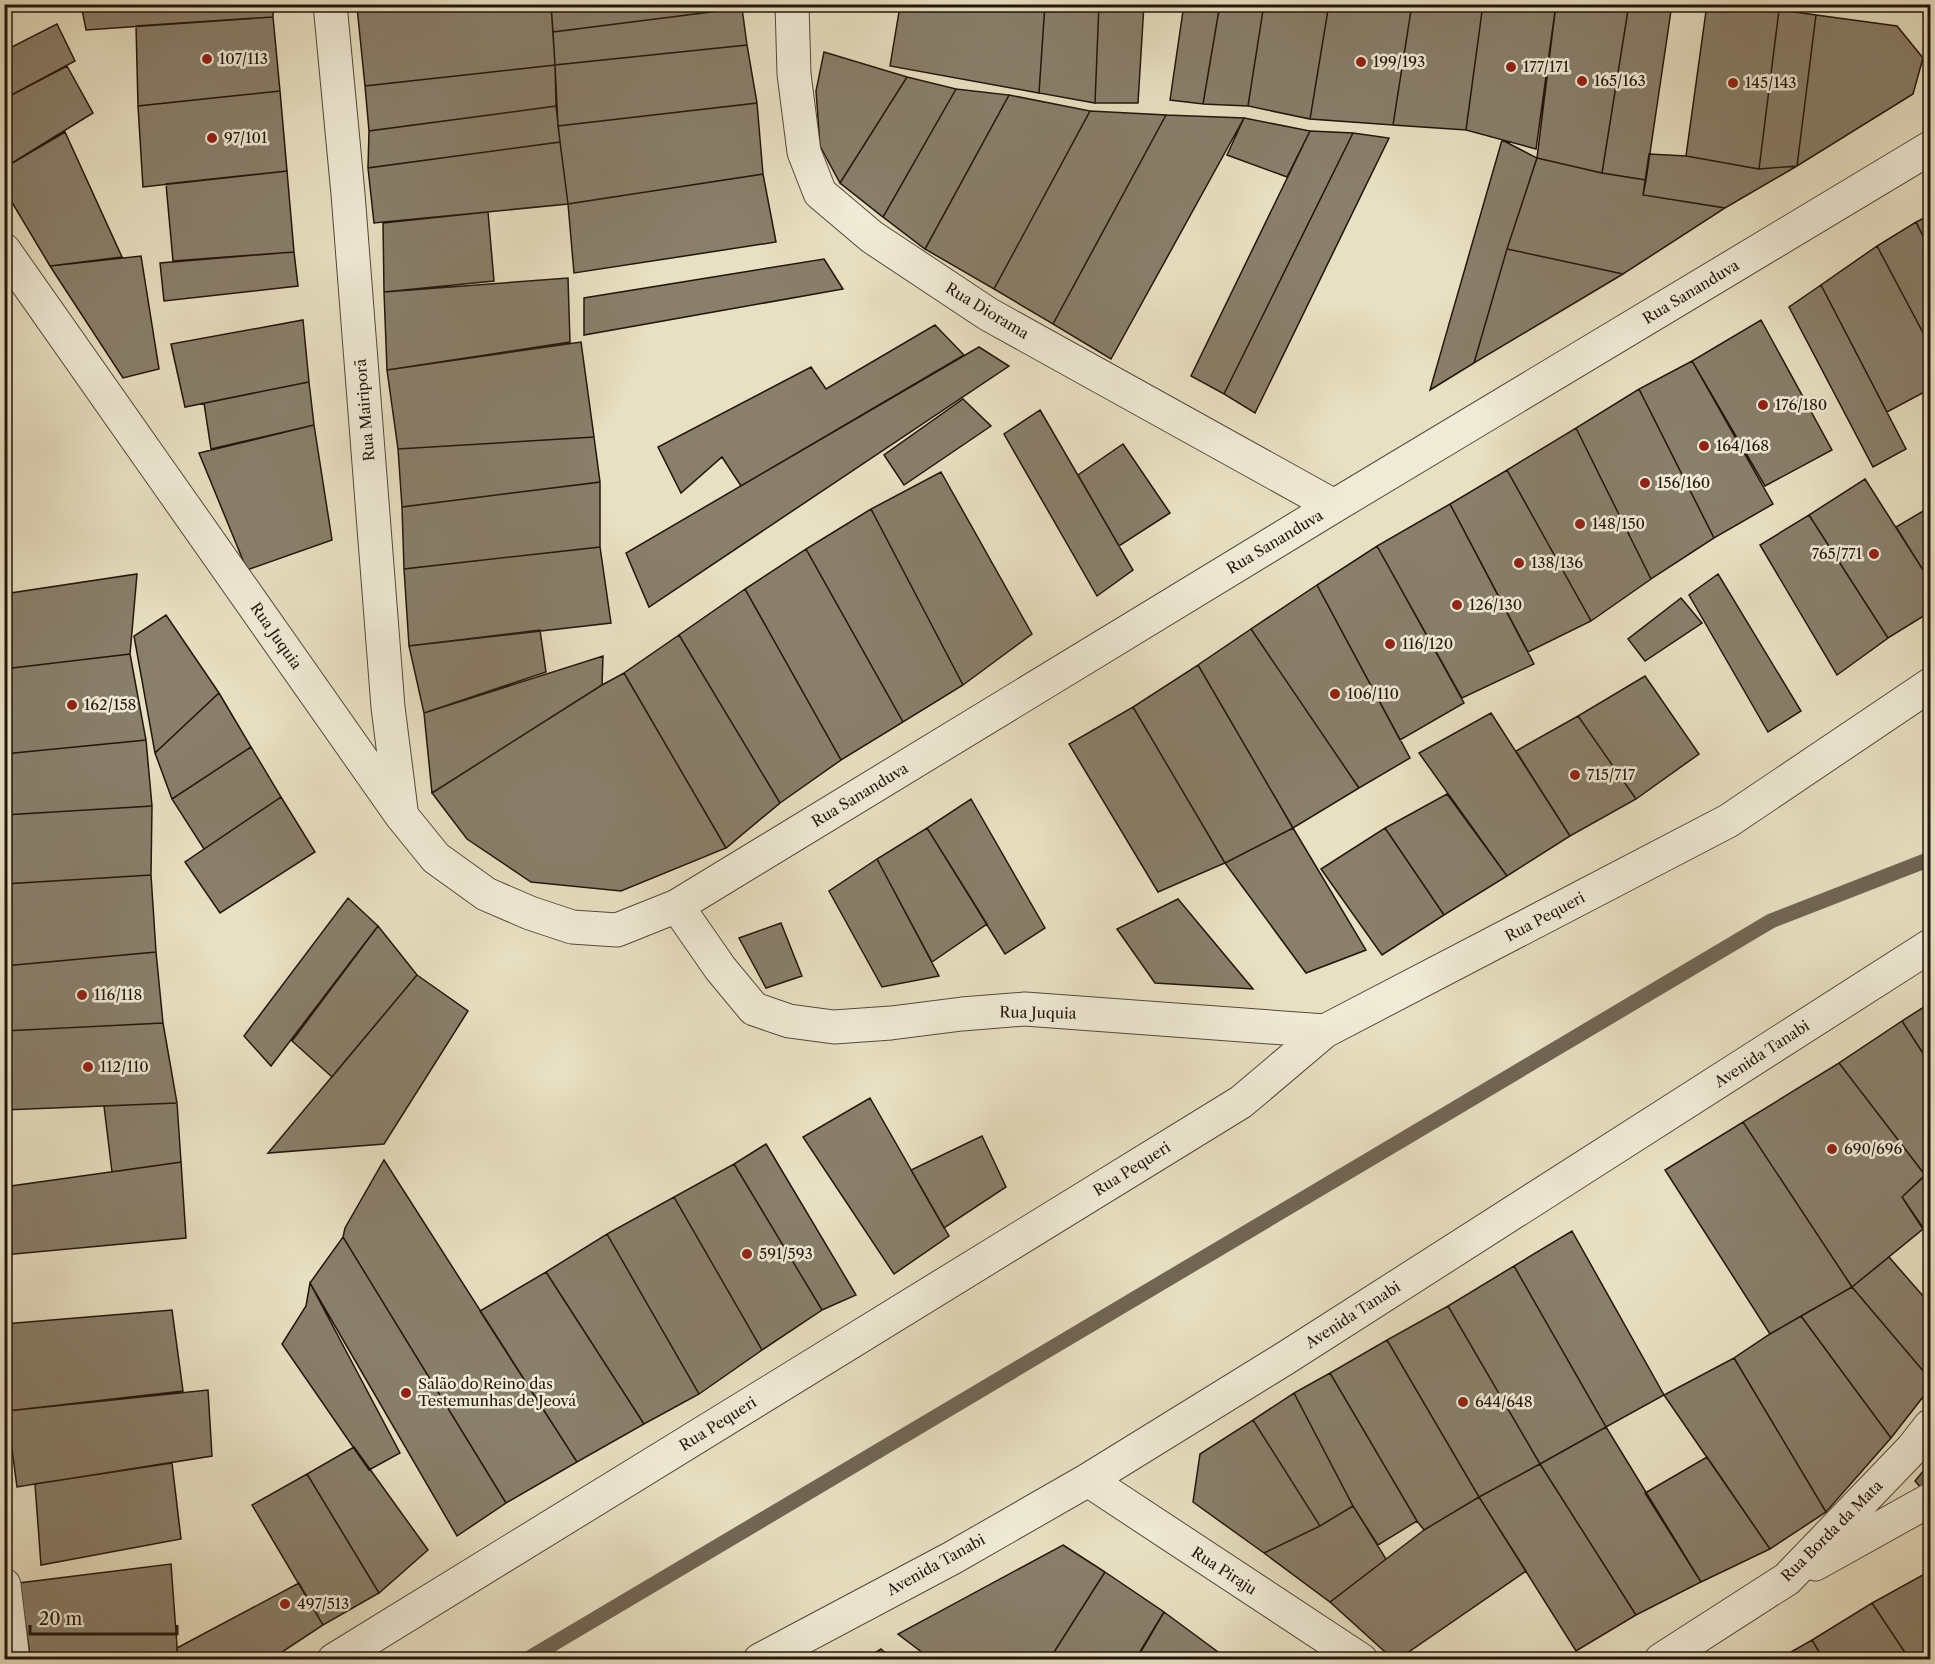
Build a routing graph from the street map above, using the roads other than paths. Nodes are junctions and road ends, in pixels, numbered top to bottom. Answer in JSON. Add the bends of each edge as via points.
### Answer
{"nodes":[{"id":1,"x":330,"y":4,"type":"edge"},
{"id":2,"x":792,"y":4,"type":"edge"},
{"id":3,"x":1930,"y":148,"type":"edge"},
{"id":4,"x":4,"y":250,"type":"edge"},
{"id":5,"x":1334,"y":506,"type":"junction"},
{"id":6,"x":1930,"y":685,"type":"edge"},
{"id":7,"x":401,"y":815,"type":"junction"},
{"id":8,"x":677,"y":906,"type":"junction"},
{"id":9,"x":617,"y":930,"type":"joint"},
{"id":10,"x":1930,"y":946,"type":"edge"},
{"id":11,"x":1326,"y":1031,"type":"junction"},
{"id":12,"x":1930,"y":1426,"type":"edge"},
{"id":13,"x":1089,"y":1480,"type":"junction"},
{"id":14,"x":1930,"y":1500,"type":"edge"},
{"id":15,"x":1787,"y":1579,"type":"junction"},
{"id":16,"x":4,"y":1585,"type":"edge"},
{"id":17,"x":13,"y":1659,"type":"edge"},
{"id":18,"x":334,"y":1659,"type":"edge"},
{"id":19,"x":760,"y":1659,"type":"edge"},
{"id":20,"x":1360,"y":1659,"type":"edge"},
{"id":21,"x":1661,"y":1659,"type":"edge"}],
"edges":[{"from":1,"to":7,"type":"street","name":"Rua Mairiporã","via":[[388,707]]},
{"from":2,"to":5,"type":"street","name":"Rua Diorama","via":[[804,152],[820,193],[872,237],[988,314]]},
{"from":3,"to":5,"type":"street","name":"Rua Sananduva"},
{"from":4,"to":7,"type":"street","name":"Rua Juquia"},
{"from":5,"to":8,"type":"street","name":"Rua Sananduva"},
{"from":6,"to":11,"type":"street","name":"Rua Pequeri","via":[[1728,821]]},
{"from":7,"to":9,"type":"street","name":"Rua Juquia","via":[[435,858],[486,894],[572,927]]},
{"from":8,"to":9,"type":"street","name":"Rua Sananduva"},
{"from":8,"to":11,"type":"street","name":"Rua Juquia","via":[[754,1009],[789,1021],[834,1027],[1025,1009]]},
{"from":10,"to":13,"type":"street","name":"Avenida Tanabi"},
{"from":11,"to":18,"type":"street","name":"Rua Pequeri","via":[[1241,1102]]},
{"from":12,"to":15,"type":"street","name":"Rua Borda da Mata"},
{"from":13,"to":19,"type":"street","name":"Avenida Tanabi","via":[[952,1558]]},
{"from":13,"to":20,"type":"street","name":"Rua Piraju"},
{"from":14,"to":15,"type":"street"},
{"from":15,"to":21,"type":"street","name":"Rua Borda da Mata"},
{"from":16,"to":17,"type":"street"}]}
